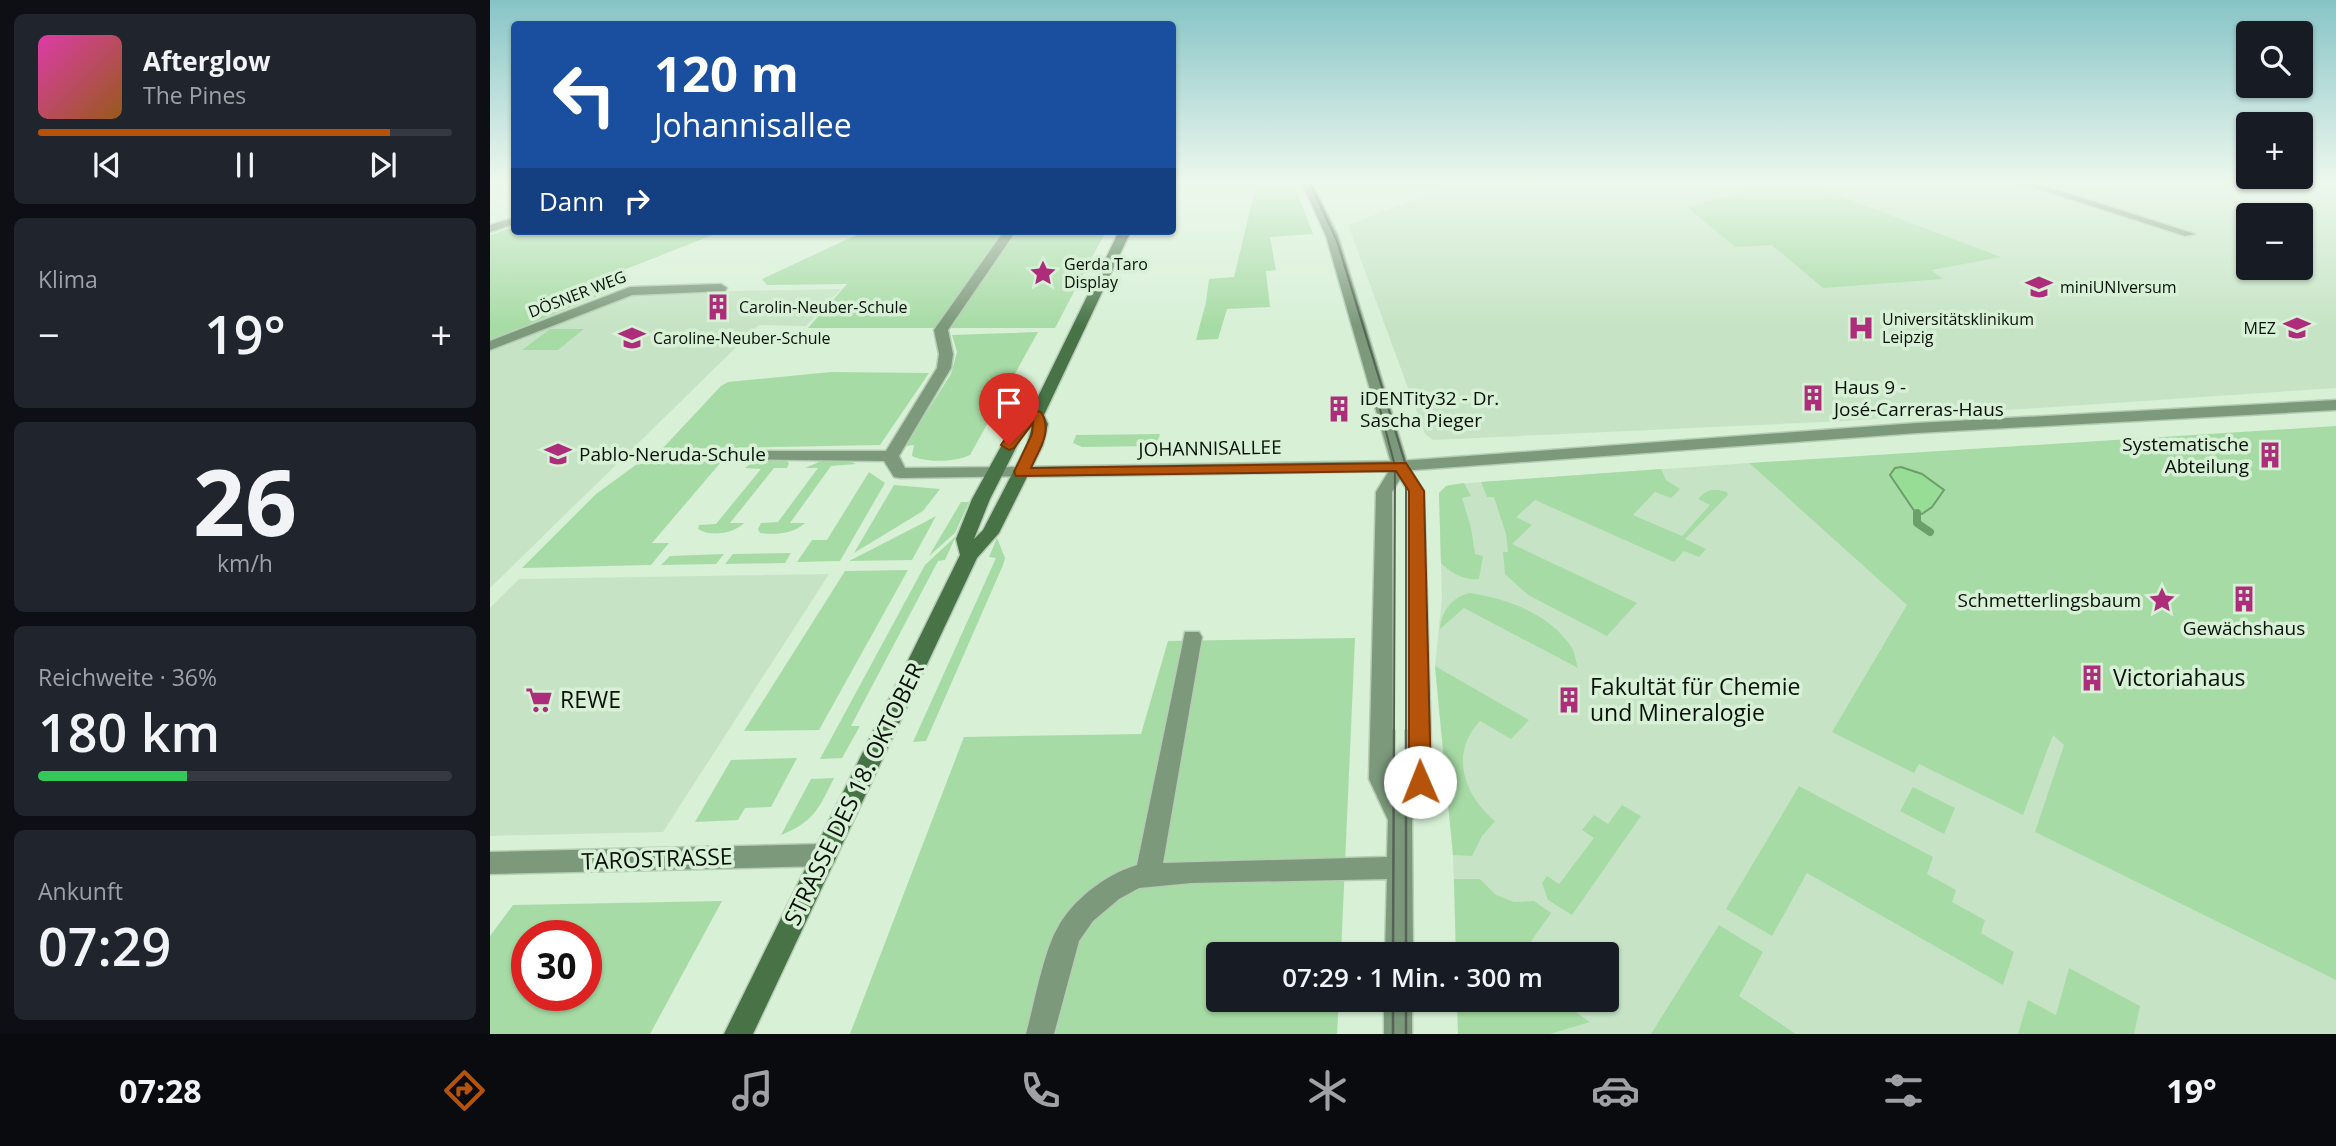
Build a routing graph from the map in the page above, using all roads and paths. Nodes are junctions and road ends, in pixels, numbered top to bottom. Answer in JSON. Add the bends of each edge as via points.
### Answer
{"nodes":[{"id":1,"x":1329,"y":229,"type":"edge"},
{"id":2,"x":2174,"y":229,"type":"edge"},
{"id":3,"x":2189,"y":234,"type":"dead end"},
{"id":4,"x":1007,"y":235,"type":"edge"},
{"id":5,"x":1123,"y":235,"type":"edge"},
{"id":6,"x":721,"y":288,"type":"dead end"},
{"id":7,"x":490,"y":346,"type":"edge"},
{"id":8,"x":2336,"y":405,"type":"edge"},
{"id":9,"x":1036,"y":415,"type":"junction"},
{"id":10,"x":726,"y":456,"type":"dead end"},
{"id":11,"x":891,"y":456,"type":"junction"},
{"id":12,"x":1400,"y":466,"type":"junction"},
{"id":13,"x":1021,"y":472,"type":"junction"},
{"id":14,"x":994,"y":473,"type":"junction"},
{"id":15,"x":969,"y":555,"type":"junction"},
{"id":16,"x":1192,"y":637,"type":"dead end"},
{"id":17,"x":1400,"y":820,"type":"junction"},
{"id":18,"x":825,"y":855,"type":"junction"},
{"id":19,"x":490,"y":863,"type":"edge"},
{"id":20,"x":1401,"y":868,"type":"junction"},
{"id":21,"x":1148,"y":874,"type":"junction"},
{"id":22,"x":1399,"y":942,"type":"edge"},
{"id":23,"x":1398,"y":1012,"type":"edge"},
{"id":24,"x":738,"y":1034,"type":"edge"},
{"id":25,"x":1040,"y":1034,"type":"edge"},
{"id":26,"x":1398,"y":1034,"type":"edge"}],
"edges":[{"from":1,"to":12,"type":"street"},
{"from":2,"to":3,"type":"street"},
{"from":4,"to":11,"type":"street","via":[[941,330],[944,368]]},
{"from":5,"to":9,"type":"main road","name":"STRASSE DES 18. OKTOBER"},
{"from":6,"to":7,"type":"street","name":"DÖSNER WEG","via":[[630,290]]},
{"from":8,"to":12,"type":"street","name":"JOHANNISALLEE","via":[[1917,428]]},
{"from":9,"to":13,"type":"main road","name":"STRASSE DES 18. OKTOBER","via":[[1039,434]]},
{"from":9,"to":14,"type":"main road","name":"STRASSE DES 18. OKTOBER","via":[[1018,430]]},
{"from":10,"to":11,"type":"street"},
{"from":11,"to":14,"type":"street","via":[[900,473]]},
{"from":12,"to":13,"type":"street","name":"JOHANNISALLEE"},
{"from":12,"to":17,"type":"street","via":[[1384,492],[1381,765],[1381,779]]},
{"from":12,"to":17,"type":"street","via":[[1416,491],[1420,782]]},
{"from":13,"to":14,"type":"street"},
{"from":13,"to":15,"type":"main road","name":"STRASSE DES 18. OKTOBER","via":[[990,533]]},
{"from":14,"to":15,"type":"main road","name":"STRASSE DES 18. OKTOBER","via":[[965,539]]},
{"from":15,"to":18,"type":"main road","name":"STRASSE DES 18. OKTOBER"},
{"from":16,"to":21,"type":"street"},
{"from":17,"to":20,"type":"street"},
{"from":18,"to":19,"type":"street","name":"TAROSTRASSE"},
{"from":18,"to":24,"type":"main road","name":"STRASSE DES 18. OKTOBER"},
{"from":20,"to":21,"type":"street"},
{"from":20,"to":22,"type":"street"},
{"from":21,"to":25,"type":"street","via":[[1111,891],[1084,912],[1067,936]]},
{"from":23,"to":26,"type":"street"}]}
